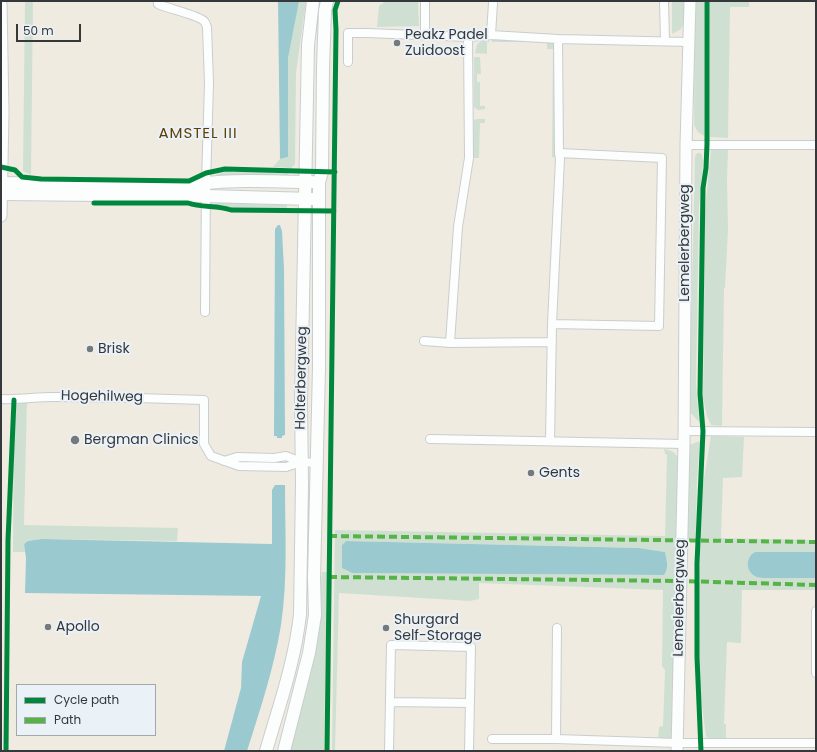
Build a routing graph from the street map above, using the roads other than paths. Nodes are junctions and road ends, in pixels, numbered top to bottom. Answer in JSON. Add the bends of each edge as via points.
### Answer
{"nodes":[{"id":1,"x":1,"y":1,"type":"edge"},
{"id":2,"x":158,"y":1,"type":"edge"},
{"id":3,"x":313,"y":1,"type":"edge"},
{"id":4,"x":327,"y":1,"type":"edge"},
{"id":5,"x":425,"y":1,"type":"edge"},
{"id":6,"x":664,"y":1,"type":"edge"},
{"id":7,"x":690,"y":1,"type":"edge"},
{"id":8,"x":493,"y":3,"type":"dead end"},
{"id":9,"x":425,"y":35,"type":"junction"},
{"id":10,"x":491,"y":35,"type":"junction"},
{"id":11,"x":468,"y":37,"type":"junction"},
{"id":12,"x":558,"y":39,"type":"junction"},
{"id":13,"x":665,"y":41,"type":"junction"},
{"id":14,"x":689,"y":42,"type":"junction"},
{"id":15,"x":348,"y":62,"type":"dead end"},
{"id":16,"x":686,"y":145,"type":"junction"},
{"id":17,"x":816,"y":145,"type":"edge"},
{"id":18,"x":559,"y":153,"type":"junction"},
{"id":19,"x":206,"y":182,"type":"junction"},
{"id":20,"x":305,"y":182,"type":"junction"},
{"id":21,"x":319,"y":182,"type":"junction"},
{"id":22,"x":1,"y":189,"type":"edge"},
{"id":23,"x":206,"y":196,"type":"junction"},
{"id":24,"x":305,"y":199,"type":"junction"},
{"id":25,"x":319,"y":199,"type":"junction"},
{"id":26,"x":1,"y":216,"type":"edge"},
{"id":27,"x":205,"y":312,"type":"dead end"},
{"id":28,"x":552,"y":324,"type":"junction"},
{"id":29,"x":424,"y":342,"type":"dead end"},
{"id":30,"x":552,"y":342,"type":"junction"},
{"id":31,"x":450,"y":343,"type":"junction"},
{"id":32,"x":1,"y":399,"type":"edge"},
{"id":33,"x":684,"y":431,"type":"junction"},
{"id":34,"x":816,"y":432,"type":"edge"},
{"id":35,"x":430,"y":439,"type":"dead end"},
{"id":36,"x":550,"y":441,"type":"junction"},
{"id":37,"x":684,"y":444,"type":"junction"},
{"id":38,"x":301,"y":462,"type":"junction"},
{"id":39,"x":316,"y":463,"type":"junction"},
{"id":40,"x":816,"y":611,"type":"edge"},
{"id":41,"x":557,"y":628,"type":"dead end"},
{"id":42,"x":816,"y":673,"type":"edge"},
{"id":43,"x":390,"y":702,"type":"junction"},
{"id":44,"x":470,"y":703,"type":"junction"},
{"id":45,"x":492,"y":739,"type":"dead end"},
{"id":46,"x":556,"y":739,"type":"junction"},
{"id":47,"x":816,"y":743,"type":"edge"},
{"id":48,"x":677,"y":747,"type":"edge"},
{"id":49,"x":266,"y":751,"type":"edge"},
{"id":50,"x":284,"y":751,"type":"edge"},
{"id":51,"x":389,"y":751,"type":"edge"},
{"id":52,"x":469,"y":751,"type":"edge"}],
"edges":[{"from":1,"to":22,"type":"street"},
{"from":2,"to":19,"type":"street","via":[[158,4],[167,8],[199,18],[207,27],[209,83]]},
{"from":3,"to":20,"type":"main road","name":"Holterbergweg","via":[[308,44]]},
{"from":4,"to":21,"type":"main road","name":"Holterbergweg","via":[[323,67],[322,172]]},
{"from":5,"to":9,"type":"street"},
{"from":6,"to":13,"type":"street"},
{"from":7,"to":14,"type":"street","name":"Lemelerbergweg"},
{"from":8,"to":10,"type":"street"},
{"from":9,"to":11,"type":"street"},
{"from":9,"to":15,"type":"street","via":[[348,33]]},
{"from":10,"to":11,"type":"street"},
{"from":10,"to":12,"type":"street"},
{"from":11,"to":31,"type":"street","via":[[468,158],[458,226]]},
{"from":12,"to":13,"type":"street"},
{"from":12,"to":18,"type":"street"},
{"from":13,"to":14,"type":"street"},
{"from":14,"to":16,"type":"street","name":"Lemelerbergweg"},
{"from":16,"to":17,"type":"street"},
{"from":16,"to":33,"type":"street","name":"Lemelerbergweg"},
{"from":18,"to":28,"type":"street"},
{"from":18,"to":28,"type":"street","name":"Lemelerbergweg","via":[[662,158],[659,326]]},
{"from":19,"to":20,"type":"main road"},
{"from":19,"to":22,"type":"main road","via":[[188,186]]},
{"from":19,"to":23,"type":"street"},
{"from":20,"to":21,"type":"main road"},
{"from":20,"to":24,"type":"main road","name":"Holterbergweg"},
{"from":21,"to":25,"type":"main road","name":"Holterbergweg"},
{"from":22,"to":23,"type":"main road"},
{"from":22,"to":26,"type":"street"},
{"from":23,"to":24,"type":"main road"},
{"from":23,"to":27,"type":"street"},
{"from":24,"to":25,"type":"main road"},
{"from":24,"to":38,"type":"main road","name":"Holterbergweg"},
{"from":25,"to":39,"type":"main road","name":"Holterbergweg"},
{"from":28,"to":30,"type":"street"},
{"from":29,"to":31,"type":"street"},
{"from":30,"to":31,"type":"street"},
{"from":30,"to":36,"type":"street"},
{"from":32,"to":38,"type":"street","name":"Hogehilweg","via":[[105,397],[204,400],[204,444],[211,456],[239,466],[286,467]]},
{"from":33,"to":34,"type":"street"},
{"from":33,"to":37,"type":"street","name":"Lemelerbergweg"},
{"from":35,"to":36,"type":"street"},
{"from":36,"to":37,"type":"street"},
{"from":37,"to":48,"type":"street","name":"Lemelerbergweg"},
{"from":38,"to":39,"type":"street"},
{"from":38,"to":49,"type":"main road","name":"Holterbergweg","via":[[301,582],[298,629],[292,661]]},
{"from":39,"to":50,"type":"main road","name":"Holterbergweg","via":[[315,615],[306,668]]},
{"from":40,"to":42,"type":"street"},
{"from":41,"to":46,"type":"street"},
{"from":43,"to":44,"type":"street"},
{"from":43,"to":44,"type":"street","via":[[392,645],[471,646]]},
{"from":43,"to":51,"type":"street"},
{"from":44,"to":52,"type":"street"},
{"from":45,"to":46,"type":"street"},
{"from":46,"to":48,"type":"street"},
{"from":47,"to":48,"type":"street"}]}
